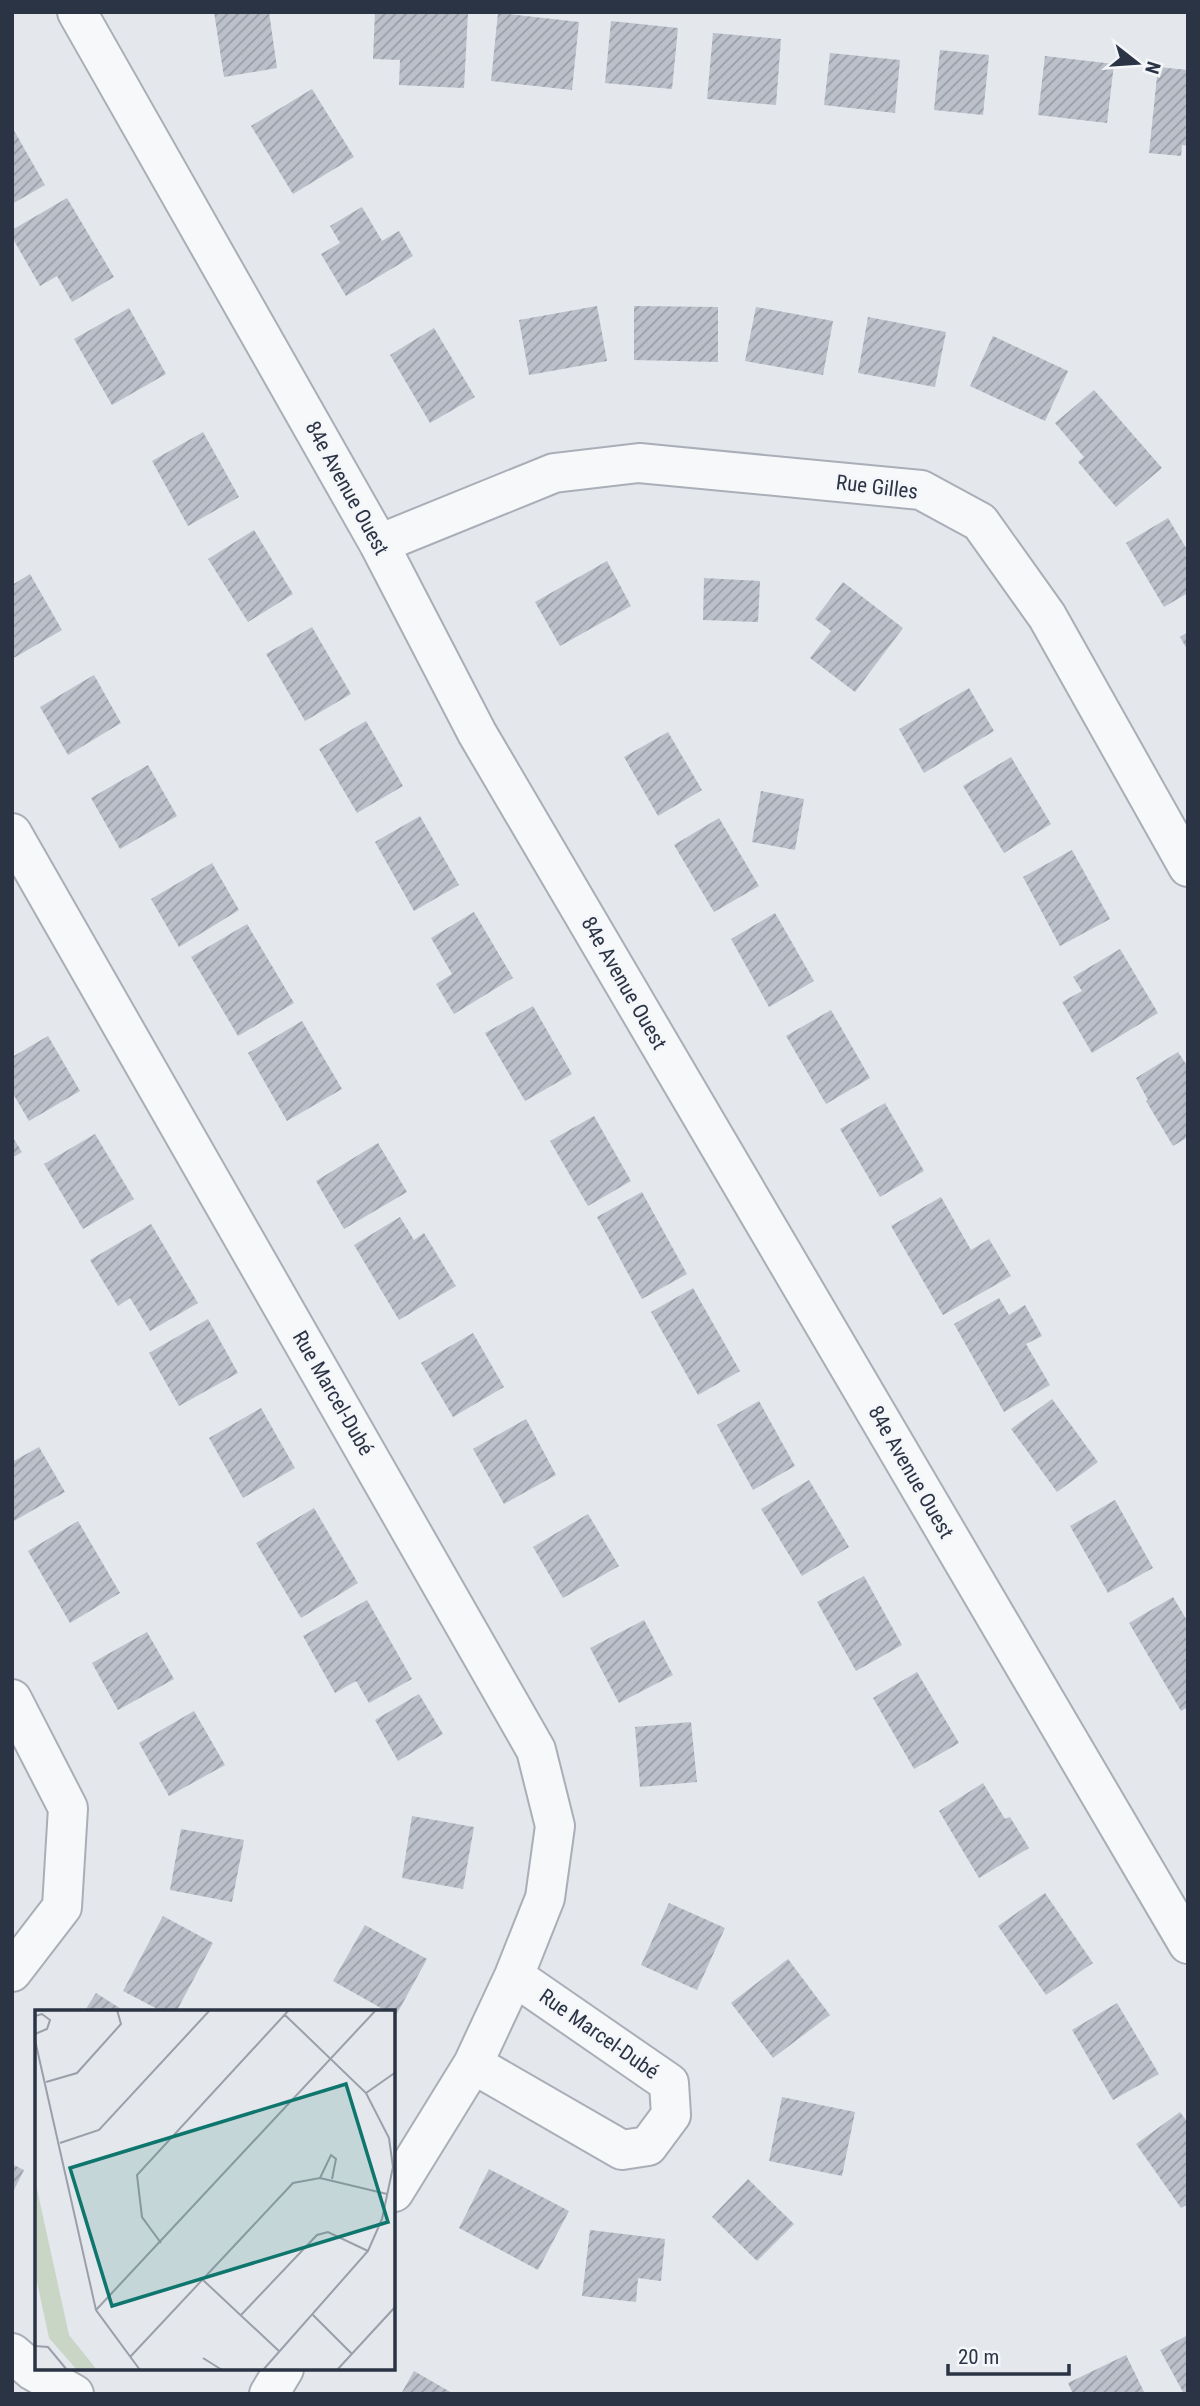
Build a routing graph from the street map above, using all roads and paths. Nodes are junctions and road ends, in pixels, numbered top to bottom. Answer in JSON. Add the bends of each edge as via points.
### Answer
{"nodes":[{"id":1,"x":77,"y":12,"type":"edge"},
{"id":2,"x":379,"y":544,"type":"junction"},
{"id":3,"x":12,"y":833,"type":"edge"},
{"id":4,"x":1188,"y":867,"type":"edge"},
{"id":5,"x":12,"y":1699,"type":"edge"},
{"id":6,"x":1188,"y":1944,"type":"edge"},
{"id":7,"x":12,"y":1972,"type":"edge"},
{"id":8,"x":514,"y":1976,"type":"junction"},
{"id":9,"x":473,"y":2064,"type":"junction"},
{"id":10,"x":396,"y":2189,"type":"edge"},
{"id":11,"x":12,"y":2353,"type":"edge"},
{"id":12,"x":283,"y":2371,"type":"edge"},
{"id":13,"x":74,"y":2394,"type":"edge"},
{"id":14,"x":269,"y":2394,"type":"edge"}],
"edges":[{"from":1,"to":2,"type":"street","name":"84e Avenue Ouest"},
{"from":2,"to":4,"type":"street","name":"Rue Gilles","via":[[554,473],[639,463],[921,490],[980,522],[1047,616]]},
{"from":2,"to":6,"type":"street","name":"84e Avenue Ouest","via":[[477,733]]},
{"from":3,"to":8,"type":"street","name":"Rue Marcel-Dubé","via":[[536,1749],[555,1825],[545,1898]]},
{"from":5,"to":7,"type":"street","via":[[68,1808],[62,1907]]},
{"from":8,"to":9,"type":"street","name":"Rue Marcel-Dubé"},
{"from":8,"to":9,"type":"street","name":"Rue Marcel-Dubé","via":[[669,2083],[671,2115],[648,2146],[622,2150]]},
{"from":9,"to":10,"type":"street","name":"Rue Marcel-Dubé"},
{"from":11,"to":13,"type":"street"},
{"from":12,"to":14,"type":"street"}]}
